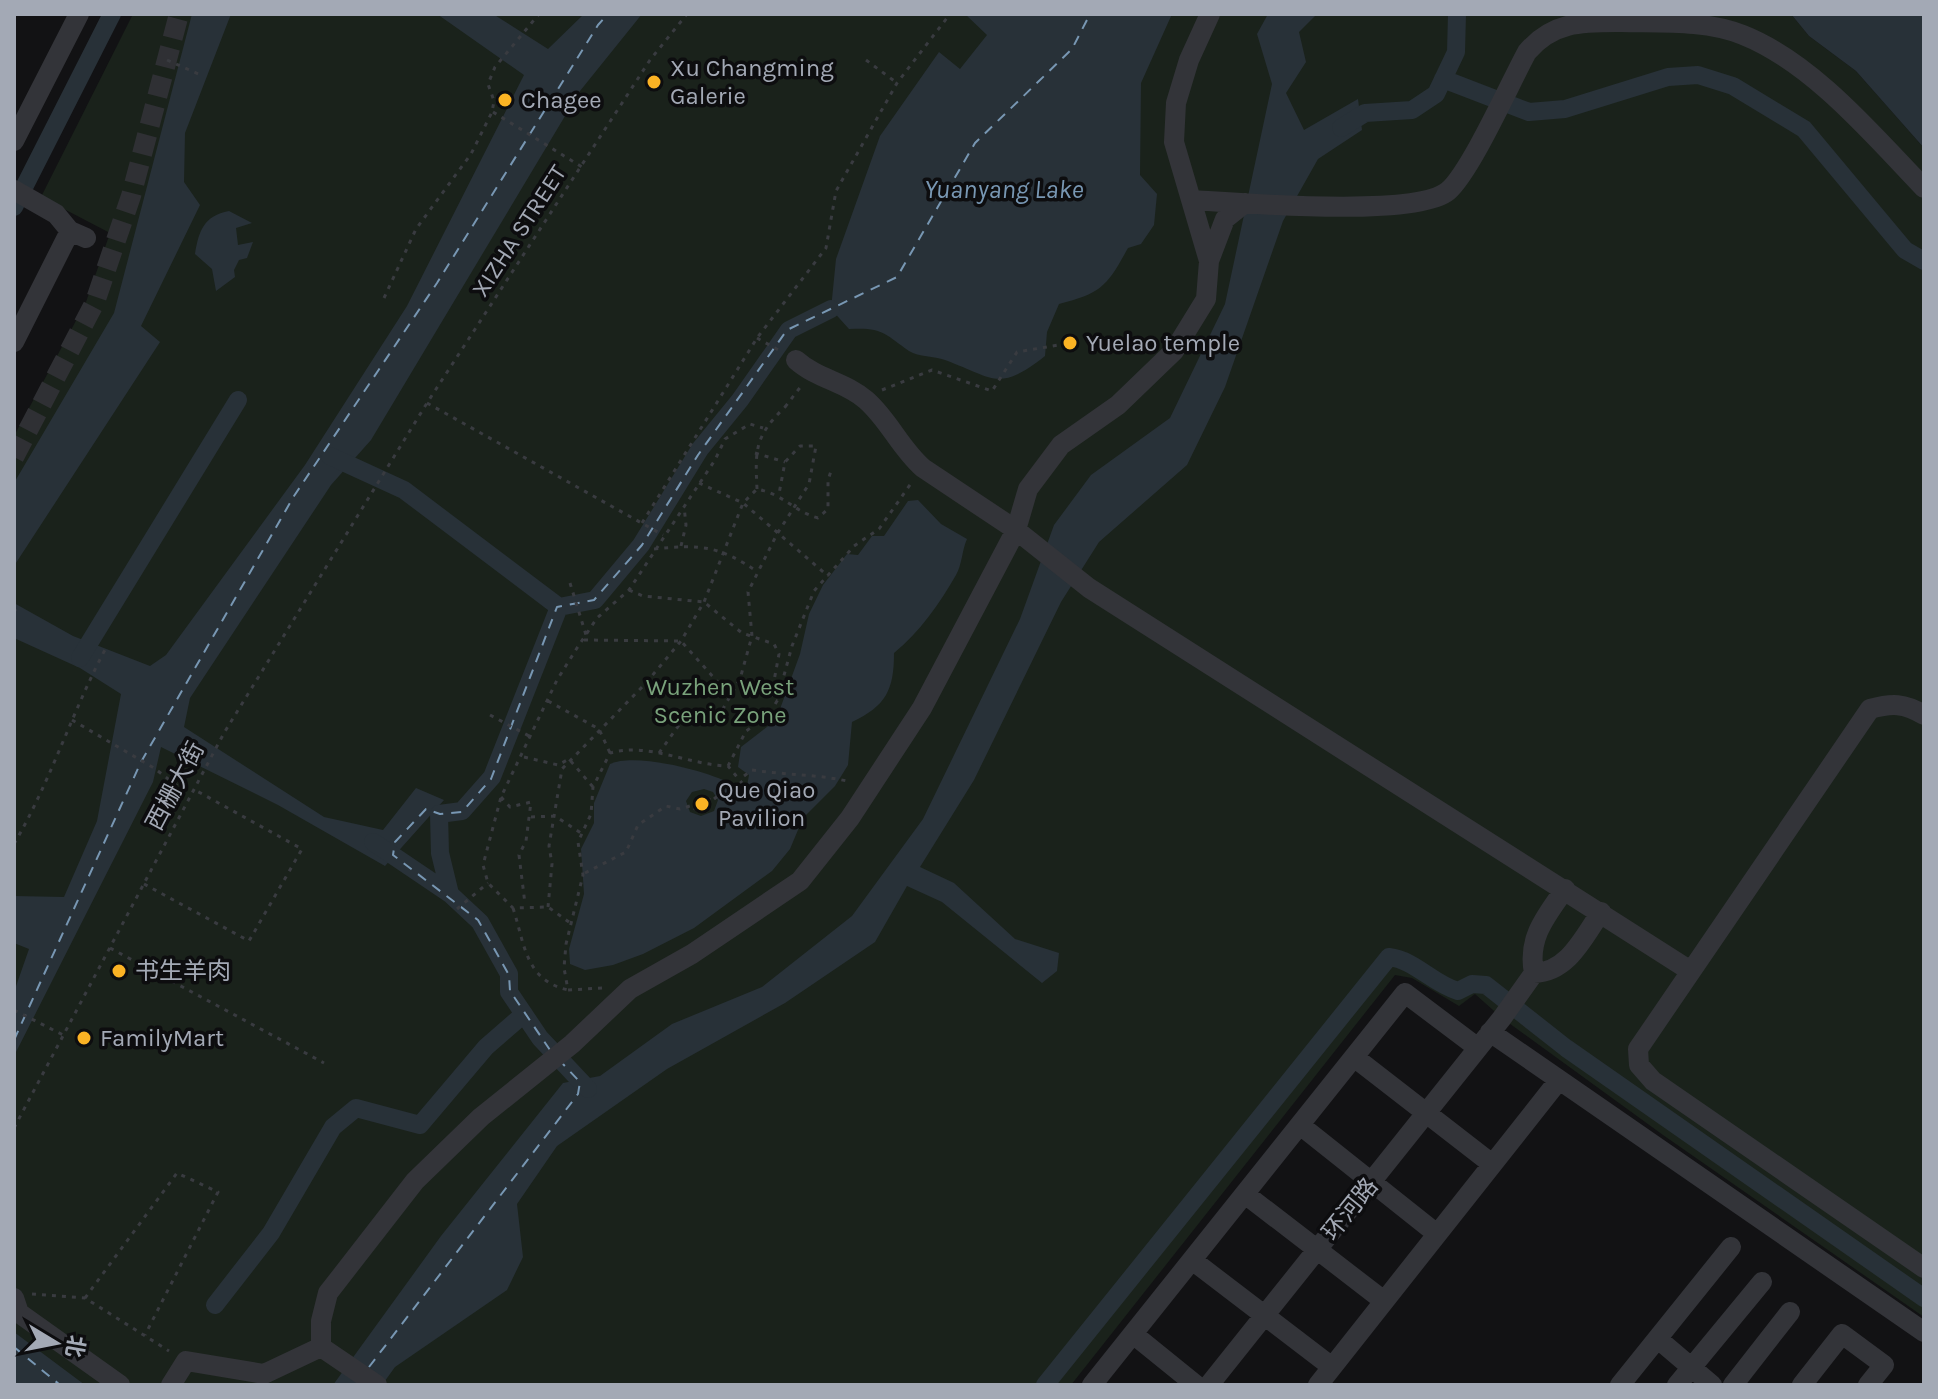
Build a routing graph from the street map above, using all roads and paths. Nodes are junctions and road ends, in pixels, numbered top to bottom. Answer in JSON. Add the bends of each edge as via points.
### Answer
{"nodes":[{"id":1,"x":79,"y":14,"type":"edge"},
{"id":2,"x":539,"y":14,"type":"edge"},
{"id":3,"x":687,"y":14,"type":"edge"},
{"id":4,"x":950,"y":14,"type":"edge"},
{"id":5,"x":1210,"y":14,"type":"edge"},
{"id":6,"x":1572,"y":18,"type":"edge"},
{"id":7,"x":1611,"y":18,"type":"edge"},
{"id":8,"x":167,"y":60,"type":"dead end"},
{"id":9,"x":866,"y":60,"type":"dead end"},
{"id":10,"x":203,"y":76,"type":"dead end"},
{"id":11,"x":897,"y":83,"type":"junction"},
{"id":12,"x":492,"y":112,"type":"junction"},
{"id":13,"x":14,"y":141,"type":"edge"},
{"id":14,"x":582,"y":167,"type":"junction"},
{"id":15,"x":1924,"y":188,"type":"edge"},
{"id":16,"x":14,"y":190,"type":"edge"},
{"id":17,"x":1192,"y":200,"type":"junction"},
{"id":18,"x":1245,"y":203,"type":"junction"},
{"id":19,"x":1209,"y":261,"type":"junction"},
{"id":20,"x":384,"y":298,"type":"dead end"},
{"id":21,"x":757,"y":338,"type":"junction"},
{"id":22,"x":14,"y":342,"type":"edge"},
{"id":23,"x":1070,"y":343,"type":"dead end"},
{"id":24,"x":804,"y":367,"type":"junction"},
{"id":25,"x":864,"y":398,"type":"junction"},
{"id":26,"x":427,"y":403,"type":"junction"},
{"id":27,"x":763,"y":428,"type":"junction"},
{"id":28,"x":755,"y":453,"type":"junction"},
{"id":29,"x":785,"y":462,"type":"junction"},
{"id":30,"x":832,"y":468,"type":"dead end"},
{"id":31,"x":923,"y":468,"type":"junction"},
{"id":32,"x":385,"y":471,"type":"joint"},
{"id":33,"x":697,"y":482,"type":"junction"},
{"id":34,"x":757,"y":489,"type":"junction"},
{"id":35,"x":779,"y":494,"type":"junction"},
{"id":36,"x":743,"y":503,"type":"junction"},
{"id":37,"x":684,"y":504,"type":"junction"},
{"id":38,"x":794,"y":506,"type":"junction"},
{"id":39,"x":642,"y":523,"type":"junction"},
{"id":40,"x":1016,"y":530,"type":"junction"},
{"id":41,"x":777,"y":534,"type":"junction"},
{"id":42,"x":663,"y":535,"type":"junction"},
{"id":43,"x":681,"y":546,"type":"junction"},
{"id":44,"x":654,"y":549,"type":"junction"},
{"id":45,"x":726,"y":551,"type":"junction"},
{"id":46,"x":758,"y":572,"type":"junction"},
{"id":47,"x":828,"y":576,"type":"junction"},
{"id":48,"x":570,"y":583,"type":"dead end"},
{"id":49,"x":629,"y":590,"type":"junction"},
{"id":50,"x":704,"y":602,"type":"junction"},
{"id":51,"x":586,"y":635,"type":"junction"},
{"id":52,"x":752,"y":636,"type":"junction"},
{"id":53,"x":582,"y":640,"type":"junction"},
{"id":54,"x":681,"y":641,"type":"junction"},
{"id":55,"x":107,"y":646,"type":"dead end"},
{"id":56,"x":731,"y":697,"type":"junction"},
{"id":57,"x":547,"y":701,"type":"junction"},
{"id":58,"x":777,"y":701,"type":"junction"},
{"id":59,"x":490,"y":715,"type":"dead end"},
{"id":60,"x":1924,"y":715,"type":"edge"},
{"id":61,"x":72,"y":720,"type":"junction"},
{"id":62,"x":599,"y":729,"type":"junction"},
{"id":63,"x":531,"y":737,"type":"junction"},
{"id":64,"x":610,"y":753,"type":"junction"},
{"id":65,"x":659,"y":754,"type":"junction"},
{"id":66,"x":523,"y":757,"type":"junction"},
{"id":67,"x":569,"y":759,"type":"junction"},
{"id":68,"x":728,"y":766,"type":"junction"},
{"id":69,"x":744,"y":776,"type":"dead end"},
{"id":70,"x":847,"y":781,"type":"dead end"},
{"id":71,"x":735,"y":782,"type":"dead end"},
{"id":72,"x":742,"y":783,"type":"dead end"},
{"id":73,"x":593,"y":787,"type":"junction"},
{"id":74,"x":194,"y":789,"type":"junction"},
{"id":75,"x":190,"y":796,"type":"junction"},
{"id":76,"x":501,"y":797,"type":"junction"},
{"id":77,"x":714,"y":799,"type":"dead end"},
{"id":78,"x":690,"y":806,"type":"dead end"},
{"id":79,"x":555,"y":816,"type":"junction"},
{"id":80,"x":531,"y":817,"type":"junction"},
{"id":81,"x":581,"y":833,"type":"junction"},
{"id":82,"x":14,"y":844,"type":"edge"},
{"id":83,"x":585,"y":873,"type":"dead end"},
{"id":84,"x":488,"y":883,"type":"junction"},
{"id":85,"x":144,"y":884,"type":"junction"},
{"id":86,"x":1565,"y":889,"type":"junction"},
{"id":87,"x":525,"y":905,"type":"junction"},
{"id":88,"x":548,"y":907,"type":"junction"},
{"id":89,"x":513,"y":908,"type":"junction"},
{"id":90,"x":457,"y":909,"type":"dead end"},
{"id":91,"x":1601,"y":912,"type":"junction"},
{"id":92,"x":569,"y":922,"type":"junction"},
{"id":93,"x":110,"y":948,"type":"junction"},
{"id":94,"x":1689,"y":970,"type":"junction"},
{"id":95,"x":1534,"y":973,"type":"junction"},
{"id":96,"x":630,"y":989,"type":"junction"},
{"id":97,"x":568,"y":990,"type":"junction"},
{"id":98,"x":14,"y":1010,"type":"edge"},
{"id":99,"x":1490,"y":1033,"type":"junction"},
{"id":100,"x":65,"y":1036,"type":"junction"},
{"id":101,"x":1354,"y":1057,"type":"junction"},
{"id":102,"x":324,"y":1063,"type":"dead end"},
{"id":103,"x":1559,"y":1080,"type":"junction"},
{"id":104,"x":1426,"y":1113,"type":"junction"},
{"id":105,"x":1300,"y":1125,"type":"junction"},
{"id":106,"x":14,"y":1128,"type":"edge"},
{"id":107,"x":1492,"y":1164,"type":"junction"},
{"id":108,"x":1371,"y":1182,"type":"junction"},
{"id":109,"x":1245,"y":1194,"type":"junction"},
{"id":110,"x":1437,"y":1234,"type":"junction"},
{"id":111,"x":1731,"y":1247,"type":"dead end"},
{"id":112,"x":1317,"y":1249,"type":"junction"},
{"id":113,"x":1192,"y":1260,"type":"junction"},
{"id":114,"x":1924,"y":1268,"type":"edge"},
{"id":115,"x":1762,"y":1282,"type":"dead end"},
{"id":116,"x":21,"y":1296,"type":"edge"},
{"id":117,"x":85,"y":1298,"type":"junction"},
{"id":118,"x":1384,"y":1301,"type":"junction"},
{"id":119,"x":1790,"y":1312,"type":"dead end"},
{"id":120,"x":1264,"y":1316,"type":"junction"},
{"id":121,"x":1924,"y":1332,"type":"edge"},
{"id":122,"x":1133,"y":1334,"type":"junction"},
{"id":123,"x":145,"y":1335,"type":"junction"},
{"id":124,"x":1658,"y":1339,"type":"junction"},
{"id":125,"x":321,"y":1347,"type":"junction"},
{"id":126,"x":186,"y":1361,"type":"junction"},
{"id":127,"x":1332,"y":1367,"type":"junction"},
{"id":128,"x":1691,"y":1369,"type":"junction"},
{"id":129,"x":120,"y":1385,"type":"edge"},
{"id":130,"x":171,"y":1385,"type":"edge"},
{"id":131,"x":377,"y":1385,"type":"edge"},
{"id":132,"x":1092,"y":1385,"type":"edge"},
{"id":133,"x":1196,"y":1385,"type":"edge"},
{"id":134,"x":1209,"y":1385,"type":"edge"},
{"id":135,"x":1318,"y":1385,"type":"edge"},
{"id":136,"x":1620,"y":1385,"type":"edge"},
{"id":137,"x":1677,"y":1385,"type":"edge"},
{"id":138,"x":1712,"y":1385,"type":"edge"},
{"id":139,"x":1733,"y":1385,"type":"edge"},
{"id":140,"x":1802,"y":1385,"type":"edge"},
{"id":141,"x":1868,"y":1385,"type":"edge"}],
"edges":[{"from":1,"to":13,"type":"street"},
{"from":2,"to":12,"type":"path","via":[[495,67],[488,84]]},
{"from":3,"to":14,"type":"path","name":"XIZHA STREET","via":[[650,60]]},
{"from":4,"to":11,"type":"path"},
{"from":5,"to":17,"type":"street","via":[[1176,103],[1174,142]]},
{"from":6,"to":7,"type":"street"},
{"from":6,"to":18,"type":"street","via":[[1538,38],[1461,175],[1437,198],[1392,205]]},
{"from":7,"to":15,"type":"street","via":[[1720,28],[1766,47],[1842,101]]},
{"from":8,"to":10,"type":"path"},
{"from":9,"to":11,"type":"path"},
{"from":11,"to":21,"type":"path","via":[[836,191],[826,248]]},
{"from":12,"to":14,"type":"path"},
{"from":12,"to":20,"type":"path","via":[[471,154],[416,229]]},
{"from":14,"to":26,"type":"path","name":"XIZHA STREET"},
{"from":16,"to":22,"type":"street","via":[[56,214],[78,234]]},
{"from":17,"to":18,"type":"street"},
{"from":17,"to":19,"type":"street"},
{"from":18,"to":19,"type":"street","via":[[1225,219]]},
{"from":19,"to":40,"type":"street","via":[[1206,299],[1174,351],[1118,405],[1061,445],[1028,489]]},
{"from":21,"to":24,"type":"path"},
{"from":21,"to":39,"type":"path"},
{"from":23,"to":25,"type":"path","via":[[1017,352],[992,391],[932,370]]},
{"from":24,"to":25,"type":"street"},
{"from":24,"to":27,"type":"path","via":[[784,409]]},
{"from":25,"to":31,"type":"street"},
{"from":26,"to":32,"type":"path","name":"XIZHA STREET"},
{"from":26,"to":39,"type":"path"},
{"from":27,"to":28,"type":"path"},
{"from":27,"to":33,"type":"path","via":[[750,424],[725,439]]},
{"from":28,"to":29,"type":"path"},
{"from":28,"to":34,"type":"path"},
{"from":29,"to":35,"type":"path"},
{"from":29,"to":38,"type":"path","via":[[800,446],[816,446],[809,484]]},
{"from":30,"to":38,"type":"path","via":[[828,509],[818,518]]},
{"from":31,"to":40,"type":"street"},
{"from":31,"to":47,"type":"path","via":[[879,529],[854,546]]},
{"from":32,"to":74,"type":"path","name":"西栅大街"},
{"from":33,"to":36,"type":"path"},
{"from":33,"to":37,"type":"path"},
{"from":34,"to":35,"type":"path"},
{"from":34,"to":36,"type":"path"},
{"from":35,"to":38,"type":"path"},
{"from":36,"to":41,"type":"path"},
{"from":36,"to":45,"type":"path"},
{"from":37,"to":42,"type":"path"},
{"from":37,"to":43,"type":"path"},
{"from":38,"to":41,"type":"path"},
{"from":39,"to":42,"type":"path"},
{"from":40,"to":86,"type":"street","via":[[1089,588]]},
{"from":40,"to":96,"type":"street","via":[[922,708],[850,818],[800,881]]},
{"from":41,"to":46,"type":"path"},
{"from":41,"to":47,"type":"path"},
{"from":42,"to":44,"type":"path"},
{"from":43,"to":44,"type":"path"},
{"from":43,"to":45,"type":"path"},
{"from":44,"to":49,"type":"path"},
{"from":45,"to":46,"type":"path"},
{"from":45,"to":50,"type":"path"},
{"from":46,"to":52,"type":"path","via":[[748,592]]},
{"from":47,"to":58,"type":"path","via":[[814,591],[798,629]]},
{"from":48,"to":51,"type":"path"},
{"from":49,"to":50,"type":"path"},
{"from":49,"to":51,"type":"path"},
{"from":50,"to":52,"type":"path"},
{"from":50,"to":54,"type":"path"},
{"from":51,"to":53,"type":"path"},
{"from":52,"to":56,"type":"path"},
{"from":52,"to":58,"type":"path","via":[[774,644],[779,654],[771,697]]},
{"from":53,"to":54,"type":"path"},
{"from":53,"to":57,"type":"path"},
{"from":54,"to":56,"type":"path"},
{"from":54,"to":62,"type":"path"},
{"from":55,"to":61,"type":"path"},
{"from":56,"to":65,"type":"path","via":[[720,714],[689,711]]},
{"from":57,"to":62,"type":"path"},
{"from":57,"to":63,"type":"path"},
{"from":58,"to":68,"type":"path","via":[[768,716],[746,731]]},
{"from":59,"to":63,"type":"path"},
{"from":60,"to":94,"type":"street","via":[[1892,703],[1870,709]]},
{"from":61,"to":75,"type":"path","via":[[106,737]]},
{"from":61,"to":82,"type":"path","via":[[39,801]]},
{"from":62,"to":64,"type":"path"},
{"from":62,"to":67,"type":"path"},
{"from":63,"to":66,"type":"path"},
{"from":64,"to":65,"type":"path","via":[[627,748]]},
{"from":64,"to":73,"type":"path"},
{"from":65,"to":68,"type":"path"},
{"from":66,"to":67,"type":"path","via":[[558,765]]},
{"from":66,"to":76,"type":"path"},
{"from":67,"to":73,"type":"path"},
{"from":67,"to":79,"type":"path","via":[[562,769]]},
{"from":68,"to":72,"type":"path"},
{"from":69,"to":70,"type":"path","via":[[752,770]]},
{"from":71,"to":77,"type":"path"},
{"from":73,"to":81,"type":"path","via":[[591,814]]},
{"from":74,"to":75,"type":"path","name":"西栅大街"},
{"from":74,"to":85,"type":"path","via":[[302,849],[249,941]]},
{"from":75,"to":85,"type":"path","name":"西栅大街"},
{"from":76,"to":80,"type":"path","via":[[510,807],[531,802]]},
{"from":76,"to":84,"type":"path","via":[[483,865]]},
{"from":78,"to":83,"type":"path","via":[[666,806],[638,825],[626,852]]},
{"from":79,"to":80,"type":"path"},
{"from":79,"to":81,"type":"path"},
{"from":79,"to":88,"type":"path"},
{"from":80,"to":87,"type":"path","via":[[519,855]]},
{"from":81,"to":92,"type":"path","via":[[583,875]]},
{"from":84,"to":89,"type":"path"},
{"from":84,"to":90,"type":"path"},
{"from":85,"to":93,"type":"path","name":"西栅大街"},
{"from":86,"to":91,"type":"street"},
{"from":86,"to":95,"type":"street","via":[[1538,927],[1531,958]]},
{"from":87,"to":88,"type":"path"},
{"from":87,"to":89,"type":"path"},
{"from":88,"to":92,"type":"path"},
{"from":89,"to":97,"type":"path","via":[[532,969],[547,985]]},
{"from":91,"to":94,"type":"street"},
{"from":91,"to":95,"type":"street","via":[[1565,961],[1551,972]]},
{"from":92,"to":97,"type":"path","via":[[564,968]]},
{"from":93,"to":100,"type":"path","name":"西栅大街"},
{"from":93,"to":102,"type":"path"},
{"from":94,"to":114,"type":"street","via":[[1638,1049],[1639,1065],[1653,1081]]},
{"from":95,"to":99,"type":"street","name":"环河路"},
{"from":96,"to":97,"type":"path"},
{"from":96,"to":125,"type":"street","via":[[415,1181],[328,1293]]},
{"from":98,"to":100,"type":"path"},
{"from":99,"to":101,"type":"street","via":[[1405,993]]},
{"from":99,"to":103,"type":"street"},
{"from":99,"to":104,"type":"street","name":"环河路"},
{"from":100,"to":106,"type":"path","name":"西栅大街"},
{"from":101,"to":104,"type":"street"},
{"from":101,"to":105,"type":"street"},
{"from":103,"to":107,"type":"street"},
{"from":103,"to":121,"type":"street"},
{"from":104,"to":107,"type":"street"},
{"from":104,"to":108,"type":"street","name":"环河路"},
{"from":105,"to":108,"type":"street"},
{"from":105,"to":109,"type":"street"},
{"from":107,"to":110,"type":"street"},
{"from":108,"to":110,"type":"street"},
{"from":108,"to":112,"type":"street","name":"环河路"},
{"from":109,"to":112,"type":"street"},
{"from":109,"to":113,"type":"street"},
{"from":110,"to":118,"type":"street"},
{"from":111,"to":124,"type":"street"},
{"from":112,"to":118,"type":"street"},
{"from":112,"to":120,"type":"street","name":"环河路"},
{"from":113,"to":120,"type":"street"},
{"from":113,"to":122,"type":"street"},
{"from":115,"to":128,"type":"street"},
{"from":116,"to":117,"type":"path"},
{"from":116,"to":129,"type":"street","via":[[19,1313]]},
{"from":117,"to":123,"type":"path"},
{"from":117,"to":123,"type":"path","via":[[177,1173],[218,1192]]},
{"from":118,"to":127,"type":"street"},
{"from":119,"to":139,"type":"street"},
{"from":120,"to":127,"type":"street"},
{"from":120,"to":134,"type":"street","name":"环河路"},
{"from":122,"to":132,"type":"street"},
{"from":122,"to":133,"type":"street"},
{"from":123,"to":126,"type":"path"},
{"from":124,"to":128,"type":"street"},
{"from":124,"to":136,"type":"street"},
{"from":125,"to":126,"type":"street","via":[[264,1374]]},
{"from":125,"to":131,"type":"street"},
{"from":126,"to":130,"type":"street"},
{"from":127,"to":135,"type":"street"},
{"from":128,"to":137,"type":"street"},
{"from":128,"to":138,"type":"street"},
{"from":140,"to":141,"type":"street","via":[[1842,1334],[1884,1365]]}]}
